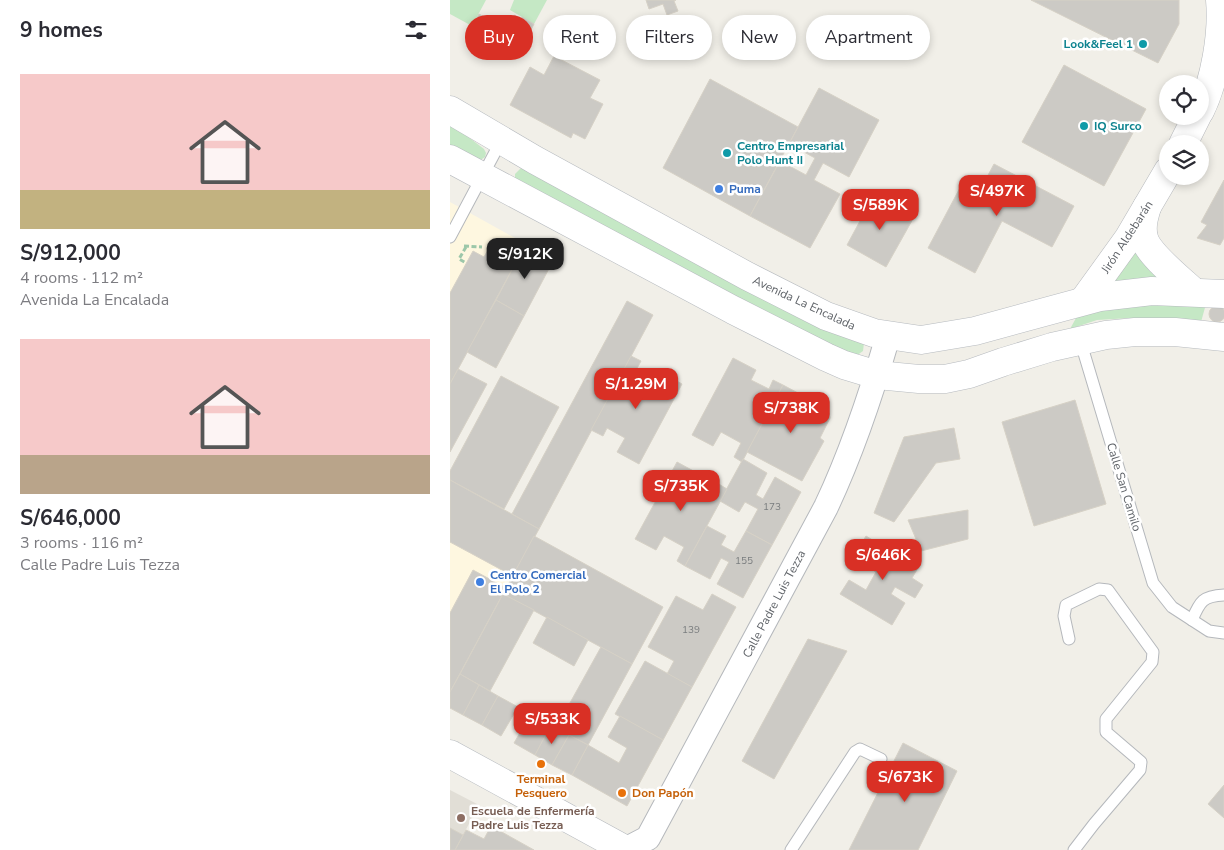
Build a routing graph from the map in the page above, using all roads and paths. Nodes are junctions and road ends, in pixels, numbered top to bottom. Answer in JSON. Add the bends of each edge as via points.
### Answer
{"nodes":[{"id":1,"x":1220,"y":0,"type":"edge"},
{"id":2,"x":1209,"y":85,"type":"edge"},
{"id":3,"x":450,"y":110,"type":"edge"},
{"id":4,"x":501,"y":141,"type":"junction"},
{"id":5,"x":450,"y":159,"type":"edge"},
{"id":6,"x":482,"y":176,"type":"junction"},
{"id":7,"x":1160,"y":185,"type":"edge"},
{"id":8,"x":1147,"y":207,"type":"junction"},
{"id":9,"x":450,"y":236,"type":"edge"},
{"id":10,"x":482,"y":247,"type":"dead end"},
{"id":11,"x":466,"y":263,"type":"dead end"},
{"id":12,"x":1194,"y":292,"type":"junction"},
{"id":13,"x":1224,"y":294,"type":"edge"},
{"id":14,"x":1084,"y":300,"type":"junction"},
{"id":15,"x":888,"y":336,"type":"junction"},
{"id":16,"x":1224,"y":337,"type":"edge"},
{"id":17,"x":1080,"y":340,"type":"junction"},
{"id":18,"x":969,"y":374,"type":"junction"},
{"id":19,"x":877,"y":375,"type":"junction"},
{"id":20,"x":1224,"y":595,"type":"edge"},
{"id":21,"x":1192,"y":620,"type":"junction"},
{"id":22,"x":1224,"y":633,"type":"edge"},
{"id":23,"x":1069,"y":639,"type":"dead end"},
{"id":24,"x":450,"y":754,"type":"edge"},
{"id":25,"x":880,"y":759,"type":"dead end"},
{"id":26,"x":626,"y":850,"type":"edge"},
{"id":27,"x":791,"y":850,"type":"edge"},
{"id":28,"x":1074,"y":850,"type":"edge"}],
"edges":[{"from":1,"to":2,"type":"main road","via":[[1216,59]]},
{"from":3,"to":4,"type":"main road","name":"Avenida La Encalada"},
{"from":4,"to":6,"type":"lane"},
{"from":4,"to":15,"type":"main road","name":"Avenida La Encalada","via":[[826,316]]},
{"from":5,"to":6,"type":"main road"},
{"from":6,"to":9,"type":"lane"},
{"from":6,"to":19,"type":"main road","via":[[817,352]]},
{"from":7,"to":8,"type":"main road","name":"Jirón Aldebarán"},
{"from":8,"to":12,"type":"main road","via":[[1143,222],[1146,245]]},
{"from":8,"to":14,"type":"main road","name":"Jirón Aldebarán"},
{"from":10,"to":11,"type":"path","via":[[466,247],[459,259]]},
{"from":12,"to":13,"type":"main road","name":"Avenida La Encalada"},
{"from":12,"to":14,"type":"main road","name":"Avenida La Encalada","via":[[1129,293]]},
{"from":14,"to":15,"type":"main road","name":"Avenida La Encalada","via":[[947,336],[921,340]]},
{"from":14,"to":18,"type":"main road","name":"Jirón Aldebarán","via":[[1066,325],[1056,332],[1021,342]]},
{"from":15,"to":19,"type":"street","name":"Calle Padre Luis Tezza"},
{"from":16,"to":17,"type":"main road","via":[[1136,332]]},
{"from":17,"to":18,"type":"main road"},
{"from":17,"to":21,"type":"lane","name":"Calle San Camilo","via":[[1154,583],[1172,607]]},
{"from":18,"to":19,"type":"main road","via":[[919,379]]},
{"from":19,"to":26,"type":"street","name":"Calle Padre Luis Tezza","via":[[844,470],[822,516],[648,838]]},
{"from":20,"to":21,"type":"lane","via":[[1210,596],[1199,605]]},
{"from":21,"to":22,"type":"lane","name":"Calle San Camilo","via":[[1209,631]]},
{"from":23,"to":28,"type":"lane","via":[[1064,616],[1066,605],[1099,589],[1108,590],[1153,652],[1152,662],[1106,719],[1106,732],[1140,762],[1140,770]]},
{"from":24,"to":26,"type":"main road"},
{"from":25,"to":27,"type":"lane","via":[[860,749],[855,752]]}]}
